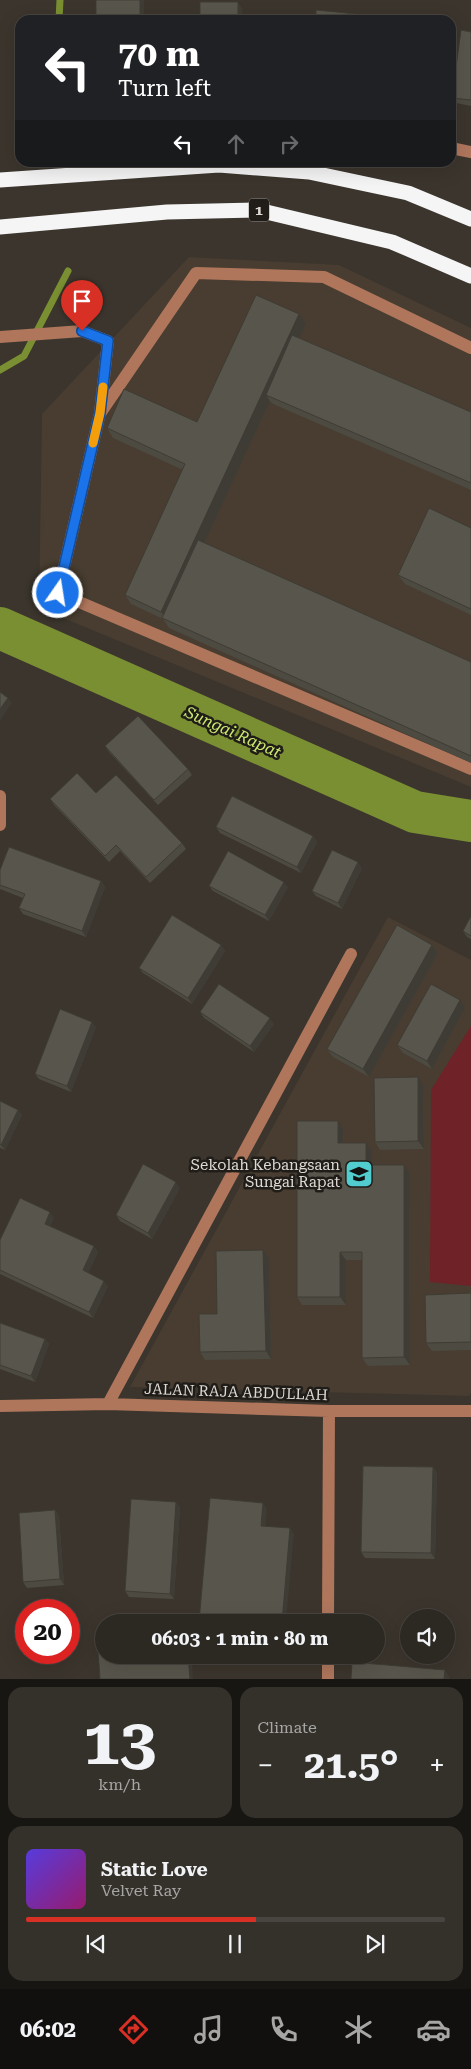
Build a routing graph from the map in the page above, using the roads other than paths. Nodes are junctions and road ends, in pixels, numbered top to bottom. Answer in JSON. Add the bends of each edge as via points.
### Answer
{"nodes":[{"id":1,"x":456,"y":149,"type":"edge"},
{"id":2,"x":471,"y":152,"type":"edge"},
{"id":3,"x":191,"y":167,"type":"edge"},
{"id":4,"x":245,"y":167,"type":"edge"},
{"id":5,"x":0,"y":180,"type":"edge"},
{"id":6,"x":408,"y":193,"type":"junction"},
{"id":7,"x":471,"y":211,"type":"edge"},
{"id":8,"x":471,"y":219,"type":"edge"},
{"id":9,"x":0,"y":227,"type":"edge"},
{"id":10,"x":471,"y":276,"type":"edge"},
{"id":11,"x":0,"y":337,"type":"edge"},
{"id":12,"x":471,"y":348,"type":"edge"},
{"id":13,"x":100,"y":413,"type":"junction"},
{"id":14,"x":471,"y":769,"type":"edge"},
{"id":15,"x":0,"y":796,"type":"edge"},
{"id":16,"x":0,"y":825,"type":"edge"},
{"id":17,"x":351,"y":954,"type":"dead end"},
{"id":18,"x":108,"y":1404,"type":"junction"},
{"id":19,"x":0,"y":1406,"type":"edge"},
{"id":20,"x":329,"y":1411,"type":"junction"},
{"id":21,"x":471,"y":1411,"type":"edge"},
{"id":22,"x":328,"y":1614,"type":"edge"},
{"id":23,"x":328,"y":1664,"type":"edge"},
{"id":24,"x":328,"y":1679,"type":"edge"}],
"edges":[{"from":1,"to":2,"type":"street"},
{"from":3,"to":5,"type":"highway"},
{"from":4,"to":6,"type":"highway","via":[[309,172]]},
{"from":6,"to":7,"type":"highway"},
{"from":6,"to":8,"type":"highway"},
{"from":9,"to":10,"type":"highway","number":"1","via":[[167,212],[258,210],[392,242]]},
{"from":11,"to":13,"type":"street","via":[[82,331],[108,341]]},
{"from":12,"to":13,"type":"street","via":[[324,278],[196,273]]},
{"from":13,"to":14,"type":"street","via":[[58,593]]},
{"from":15,"to":16,"type":"street"},
{"from":17,"to":18,"type":"street"},
{"from":18,"to":19,"type":"street","name":"JALAN RAJA ABDULLAH"},
{"from":18,"to":20,"type":"street","name":"JALAN RAJA ABDULLAH"},
{"from":20,"to":21,"type":"street","name":"JALAN RAJA ABDULLAH"},
{"from":20,"to":22,"type":"street"},
{"from":23,"to":24,"type":"street"}]}
